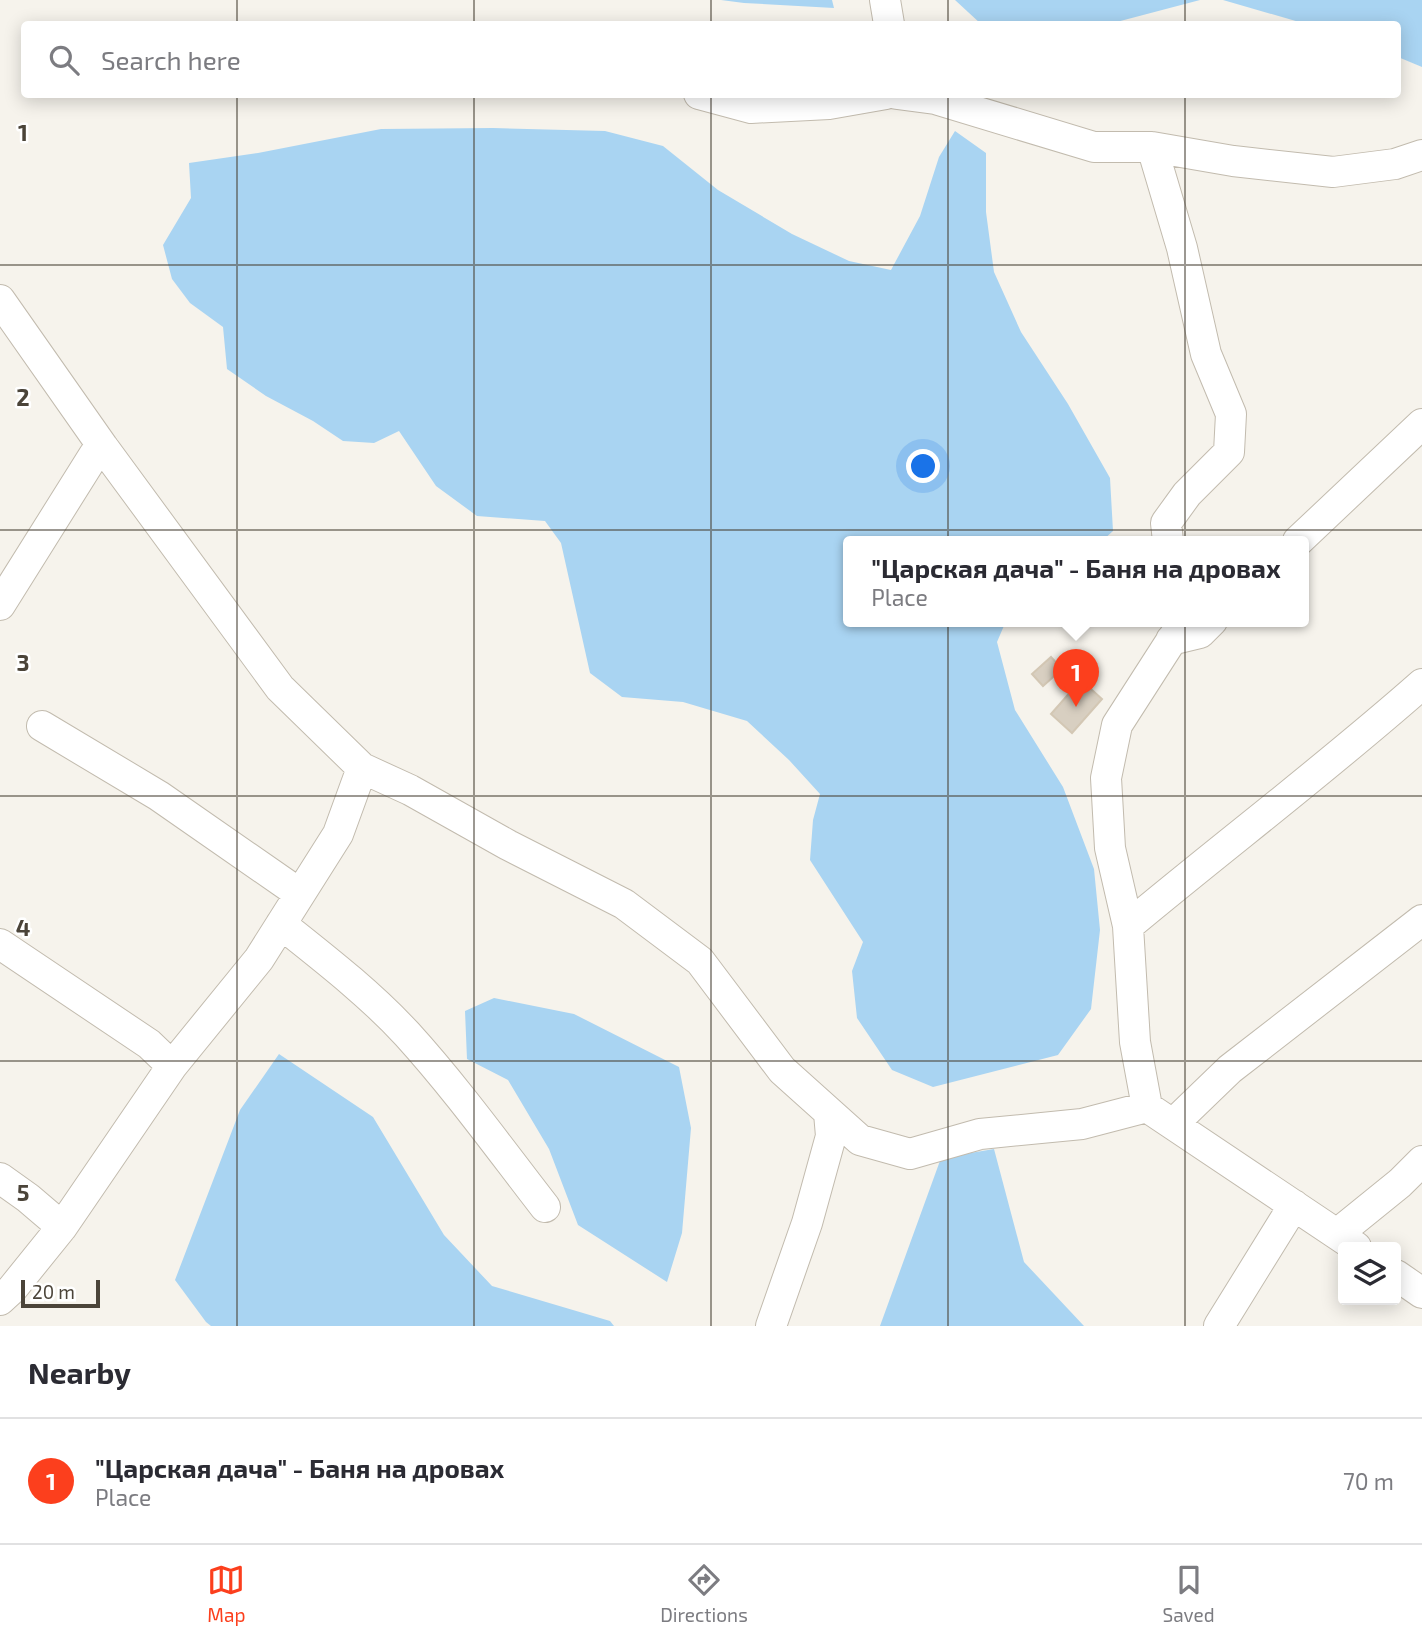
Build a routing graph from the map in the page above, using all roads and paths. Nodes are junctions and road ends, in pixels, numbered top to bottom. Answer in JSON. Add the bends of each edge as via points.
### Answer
{"nodes":[{"id":1,"x":885,"y":0,"type":"edge"},
{"id":2,"x":888,"y":21,"type":"edge"},
{"id":3,"x":714,"y":98,"type":"edge"},
{"id":4,"x":877,"y":98,"type":"edge"},
{"id":5,"x":927,"y":98,"type":"edge"},
{"id":6,"x":1152,"y":147,"type":"junction"},
{"id":7,"x":1422,"y":155,"type":"edge"},
{"id":8,"x":0,"y":300,"type":"edge"},
{"id":9,"x":1422,"y":424,"type":"edge"},
{"id":10,"x":103,"y":447,"type":"junction"},
{"id":11,"x":1167,"y":536,"type":"edge"},
{"id":12,"x":1303,"y":536,"type":"edge"},
{"id":13,"x":0,"y":605,"type":"edge"},
{"id":14,"x":1206,"y":627,"type":"edge"},
{"id":15,"x":1175,"y":631,"type":"edge"},
{"id":16,"x":1422,"y":684,"type":"edge"},
{"id":17,"x":42,"y":726,"type":"dead end"},
{"id":18,"x":362,"y":768,"type":"junction"},
{"id":19,"x":300,"y":894,"type":"junction"},
{"id":20,"x":1422,"y":920,"type":"edge"},
{"id":21,"x":281,"y":924,"type":"junction"},
{"id":22,"x":1128,"y":926,"type":"junction"},
{"id":23,"x":0,"y":944,"type":"edge"},
{"id":24,"x":172,"y":1066,"type":"junction"},
{"id":25,"x":1147,"y":1107,"type":"junction"},
{"id":26,"x":830,"y":1113,"type":"junction"},
{"id":27,"x":1174,"y":1124,"type":"junction"},
{"id":28,"x":1422,"y":1161,"type":"edge"},
{"id":29,"x":0,"y":1178,"type":"edge"},
{"id":30,"x":1294,"y":1205,"type":"junction"},
{"id":31,"x":545,"y":1206,"type":"dead end"},
{"id":32,"x":62,"y":1227,"type":"junction"},
{"id":33,"x":1346,"y":1241,"type":"edge"},
{"id":34,"x":1401,"y":1278,"type":"edge"},
{"id":35,"x":1422,"y":1293,"type":"edge"},
{"id":36,"x":0,"y":1300,"type":"edge"},
{"id":37,"x":771,"y":1326,"type":"edge"},
{"id":38,"x":1219,"y":1326,"type":"edge"}],
"edges":[{"from":1,"to":2,"type":"lane"},
{"from":3,"to":4,"type":"lane","via":[[751,108]]},
{"from":5,"to":6,"type":"lane","via":[[1094,147]]},
{"from":6,"to":7,"type":"lane","via":[[1333,172],[1395,164]]},
{"from":6,"to":11,"type":"lane","via":[[1182,248],[1206,354],[1231,414],[1229,452],[1187,494],[1166,523]]},
{"from":8,"to":10,"type":"lane"},
{"from":9,"to":12,"type":"lane"},
{"from":10,"to":13,"type":"lane"},
{"from":10,"to":18,"type":"lane","via":[[280,688]]},
{"from":14,"to":15,"type":"lane","via":[[1200,633]]},
{"from":15,"to":22,"type":"lane","via":[[1117,725],[1106,778],[1110,848]]},
{"from":16,"to":22,"type":"lane"},
{"from":17,"to":19,"type":"lane","via":[[159,796]]},
{"from":18,"to":19,"type":"lane","via":[[338,834]]},
{"from":18,"to":26,"type":"lane","via":[[624,904],[700,961],[782,1070]]},
{"from":19,"to":21,"type":"lane"},
{"from":20,"to":27,"type":"lane","via":[[1230,1069]]},
{"from":21,"to":24,"type":"lane","via":[[259,959]]},
{"from":21,"to":31,"type":"lane","via":[[351,980],[407,1034]]},
{"from":22,"to":25,"type":"lane","via":[[1135,1042]]},
{"from":23,"to":24,"type":"lane","via":[[149,1044]]},
{"from":24,"to":32,"type":"lane"},
{"from":25,"to":26,"type":"lane","via":[[1082,1124],[980,1134],[910,1154],[860,1140]]},
{"from":25,"to":27,"type":"lane"},
{"from":26,"to":37,"type":"lane","via":[[831,1136],[807,1223]]},
{"from":27,"to":30,"type":"lane"},
{"from":28,"to":33,"type":"lane"},
{"from":29,"to":32,"type":"lane"},
{"from":30,"to":33,"type":"lane"},
{"from":30,"to":38,"type":"lane"},
{"from":32,"to":36,"type":"lane"},
{"from":34,"to":35,"type":"lane"}]}
